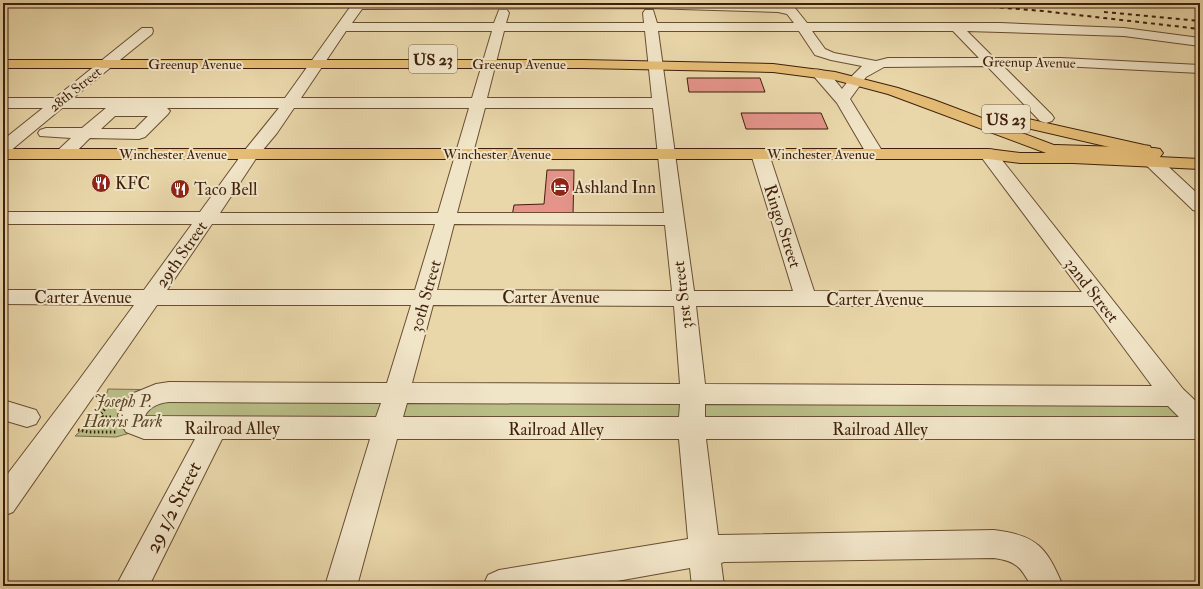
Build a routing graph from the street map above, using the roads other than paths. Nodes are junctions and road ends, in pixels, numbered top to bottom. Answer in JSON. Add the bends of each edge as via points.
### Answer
{"nodes":[{"id":1,"x":648,"y":4,"type":"junction"},
{"id":2,"x":505,"y":5,"type":"junction"},
{"id":3,"x":1137,"y":26,"type":"dead end"},
{"id":4,"x":342,"y":27,"type":"junction"},
{"id":5,"x":499,"y":27,"type":"junction"},
{"id":6,"x":650,"y":27,"type":"junction"},
{"id":7,"x":804,"y":27,"type":"junction"},
{"id":8,"x":956,"y":27,"type":"junction"},
{"id":9,"x":147,"y":30,"type":"dead end"},
{"id":10,"x":1149,"y":35,"type":"junction"},
{"id":11,"x":1200,"y":42,"type":"edge"},
{"id":12,"x":3,"y":59,"type":"edge"},
{"id":13,"x":109,"y":61,"type":"junction"},
{"id":14,"x":318,"y":61,"type":"junction"},
{"id":15,"x":490,"y":62,"type":"junction"},
{"id":16,"x":655,"y":62,"type":"junction"},
{"id":17,"x":991,"y":62,"type":"junction"},
{"id":18,"x":3,"y":64,"type":"edge"},
{"id":19,"x":876,"y":64,"type":"junction"},
{"id":20,"x":1193,"y":69,"type":"edge"},
{"id":21,"x":818,"y":73,"type":"junction"},
{"id":22,"x":859,"y":77,"type":"junction"},
{"id":23,"x":1200,"y":80,"type":"edge"},
{"id":24,"x":844,"y":98,"type":"junction"},
{"id":25,"x":3,"y":102,"type":"edge"},
{"id":26,"x":290,"y":102,"type":"junction"},
{"id":27,"x":58,"y":103,"type":"junction"},
{"id":28,"x":479,"y":103,"type":"junction"},
{"id":29,"x":660,"y":103,"type":"junction"},
{"id":30,"x":1046,"y":118,"type":"dead end"},
{"id":31,"x":46,"y":133,"type":"dead end"},
{"id":32,"x":3,"y":148,"type":"edge"},
{"id":33,"x":1053,"y":150,"type":"junction"},
{"id":34,"x":3,"y":154,"type":"edge"},
{"id":35,"x":63,"y":154,"type":"junction"},
{"id":36,"x":251,"y":154,"type":"junction"},
{"id":37,"x":464,"y":154,"type":"junction"},
{"id":38,"x":665,"y":154,"type":"junction"},
{"id":39,"x":760,"y":154,"type":"junction"},
{"id":40,"x":875,"y":154,"type":"junction"},
{"id":41,"x":990,"y":154,"type":"junction"},
{"id":42,"x":1200,"y":156,"type":"edge"},
{"id":43,"x":1153,"y":157,"type":"junction"},
{"id":44,"x":1073,"y":158,"type":"junction"},
{"id":45,"x":1200,"y":164,"type":"edge"},
{"id":46,"x":1200,"y":206,"type":"edge"},
{"id":47,"x":3,"y":218,"type":"edge"},
{"id":48,"x":206,"y":218,"type":"junction"},
{"id":49,"x":447,"y":218,"type":"junction"},
{"id":50,"x":673,"y":219,"type":"junction"},
{"id":51,"x":3,"y":297,"type":"edge"},
{"id":52,"x":151,"y":297,"type":"junction"},
{"id":53,"x":684,"y":297,"type":"junction"},
{"id":54,"x":424,"y":298,"type":"junction"},
{"id":55,"x":806,"y":299,"type":"junction"},
{"id":56,"x":1099,"y":299,"type":"junction"},
{"id":57,"x":396,"y":393,"type":"junction"},
{"id":58,"x":693,"y":394,"type":"junction"},
{"id":59,"x":1174,"y":396,"type":"junction"},
{"id":60,"x":1200,"y":422,"type":"edge"},
{"id":61,"x":214,"y":428,"type":"junction"},
{"id":62,"x":386,"y":428,"type":"junction"},
{"id":63,"x":1200,"y":428,"type":"edge"},
{"id":64,"x":691,"y":429,"type":"junction"},
{"id":65,"x":3,"y":503,"type":"edge"},
{"id":66,"x":704,"y":551,"type":"junction"},
{"id":67,"x":132,"y":586,"type":"edge"},
{"id":68,"x":341,"y":586,"type":"edge"},
{"id":69,"x":499,"y":586,"type":"edge"},
{"id":70,"x":708,"y":586,"type":"edge"},
{"id":71,"x":1047,"y":586,"type":"edge"}],
"edges":[{"from":1,"to":2,"type":"street"},
{"from":1,"to":6,"type":"street","name":"31st Street"},
{"from":1,"to":7,"type":"street","via":[[778,8],[791,11]]},
{"from":2,"to":4,"type":"street","name":"29th Street","via":[[358,5]]},
{"from":2,"to":5,"type":"street","name":"30th Street"},
{"from":3,"to":10,"type":"street"},
{"from":4,"to":5,"type":"street"},
{"from":4,"to":14,"type":"street","name":"29th Street"},
{"from":5,"to":6,"type":"street"},
{"from":5,"to":15,"type":"street","name":"30th Street"},
{"from":6,"to":7,"type":"street"},
{"from":6,"to":16,"type":"street","name":"31st Street"},
{"from":7,"to":8,"type":"street"},
{"from":7,"to":19,"type":"street","via":[[820,52]]},
{"from":8,"to":10,"type":"street"},
{"from":8,"to":17,"type":"street"},
{"from":9,"to":13,"type":"street","name":"28th Street"},
{"from":10,"to":11,"type":"street"},
{"from":10,"to":20,"type":"street"},
{"from":12,"to":13,"type":"main road","name":"Greenup Avenue","number":"US 23"},
{"from":13,"to":14,"type":"main road","name":"Greenup Avenue","number":"US 23"},
{"from":13,"to":18,"type":"main road","name":"Greenup Avenue","number":"US 23"},
{"from":13,"to":27,"type":"street","name":"28th Street"},
{"from":14,"to":15,"type":"main road","name":"Greenup Avenue","number":"US 23"},
{"from":14,"to":26,"type":"street","name":"29th Street"},
{"from":15,"to":16,"type":"main road","name":"Greenup Avenue","number":"US 23"},
{"from":15,"to":28,"type":"street","name":"30th Street"},
{"from":16,"to":21,"type":"main road","name":"Greenup Avenue","number":"US 23","via":[[754,66]]},
{"from":16,"to":22,"type":"main road","name":"Greenup Avenue","number":"US 23","via":[[766,60],[810,65]]},
{"from":16,"to":29,"type":"street","name":"31st Street"},
{"from":17,"to":19,"type":"street","name":"Greenup Avenue"},
{"from":17,"to":20,"type":"street","name":"Greenup Avenue","via":[[1061,62]]},
{"from":17,"to":30,"type":"street"},
{"from":19,"to":22,"type":"street","name":"Greenup Avenue"},
{"from":20,"to":23,"type":"street"},
{"from":21,"to":22,"type":"main road","name":"Greenup Avenue","number":"US 23"},
{"from":21,"to":24,"type":"street"},
{"from":22,"to":24,"type":"street"},
{"from":22,"to":33,"type":"main road","number":"US 23"},
{"from":22,"to":43,"type":"main road","number":"US 23","via":[[915,88],[1024,124]]},
{"from":24,"to":40,"type":"street"},
{"from":25,"to":27,"type":"street"},
{"from":26,"to":27,"type":"street"},
{"from":26,"to":28,"type":"street"},
{"from":26,"to":36,"type":"street","name":"29th Street"},
{"from":27,"to":32,"type":"street","name":"28th Street"},
{"from":28,"to":29,"type":"street"},
{"from":28,"to":37,"type":"street","name":"30th Street"},
{"from":29,"to":38,"type":"street","name":"31st Street"},
{"from":31,"to":35,"type":"street","via":[[86,134]]},
{"from":33,"to":41,"type":"main road","name":"Winchester Avenue","via":[[1014,150]]},
{"from":33,"to":43,"type":"main road","name":"Winchester Avenue"},
{"from":33,"to":44,"type":"main road","number":"US 23"},
{"from":34,"to":35,"type":"main road","name":"Winchester Avenue"},
{"from":35,"to":36,"type":"main road","name":"Winchester Avenue"},
{"from":36,"to":37,"type":"main road","name":"Winchester Avenue"},
{"from":36,"to":48,"type":"street","name":"29th Street"},
{"from":37,"to":38,"type":"main road","name":"Winchester Avenue"},
{"from":37,"to":49,"type":"street","name":"30th Street"},
{"from":38,"to":39,"type":"main road","name":"Winchester Avenue"},
{"from":38,"to":50,"type":"street","name":"31st Street"},
{"from":39,"to":40,"type":"main road","name":"Winchester Avenue"},
{"from":39,"to":55,"type":"street","name":"Ringo Street"},
{"from":40,"to":41,"type":"main road","name":"Winchester Avenue"},
{"from":41,"to":44,"type":"main road","name":"Winchester Avenue","via":[[1020,158]]},
{"from":41,"to":56,"type":"street","name":"32nd Street"},
{"from":42,"to":43,"type":"main road","name":"Winchester Avenue","number":"US 23"},
{"from":43,"to":44,"type":"main road","name":"Winchester Avenue","number":"US 23"},
{"from":43,"to":45,"type":"main road","name":"Winchester Avenue","number":"US 23"},
{"from":43,"to":46,"type":"street"},
{"from":47,"to":48,"type":"street"},
{"from":48,"to":49,"type":"street"},
{"from":48,"to":52,"type":"street","name":"29th Street"},
{"from":49,"to":50,"type":"street"},
{"from":49,"to":54,"type":"street","name":"30th Street"},
{"from":50,"to":53,"type":"street","name":"31st Street"},
{"from":51,"to":52,"type":"street","name":"Carter Avenue"},
{"from":52,"to":54,"type":"street","name":"Carter Avenue"},
{"from":52,"to":65,"type":"street","name":"29th Street"},
{"from":53,"to":54,"type":"street","name":"Carter Avenue"},
{"from":53,"to":55,"type":"street","name":"Carter Avenue"},
{"from":53,"to":58,"type":"street","name":"31st Street"},
{"from":54,"to":57,"type":"street","name":"30th Street"},
{"from":55,"to":56,"type":"street","name":"Carter Avenue"},
{"from":56,"to":59,"type":"street","name":"32nd Street"},
{"from":57,"to":58,"type":"street","name":"Railroad Alley"},
{"from":57,"to":61,"type":"street","name":"Railroad Alley","via":[[163,392],[154,394],[137,405],[131,416],[136,426],[144,428]]},
{"from":57,"to":62,"type":"street","name":"30th Street"},
{"from":58,"to":59,"type":"street","name":"Railroad Alley"},
{"from":58,"to":64,"type":"street","name":"31st Street"},
{"from":59,"to":60,"type":"street","name":"32nd Street"},
{"from":61,"to":62,"type":"street","name":"Railroad Alley"},
{"from":61,"to":67,"type":"street","name":"29 1/2 Street"},
{"from":62,"to":64,"type":"street","name":"Railroad Alley"},
{"from":62,"to":68,"type":"street","name":"30th Street"},
{"from":63,"to":64,"type":"street","name":"Railroad Alley"},
{"from":64,"to":66,"type":"street","name":"31st Street"},
{"from":66,"to":69,"type":"street"},
{"from":66,"to":70,"type":"street","name":"31st Street"},
{"from":66,"to":71,"type":"street","via":[[732,547],[1006,545],[1027,553],[1039,568]]}]}
